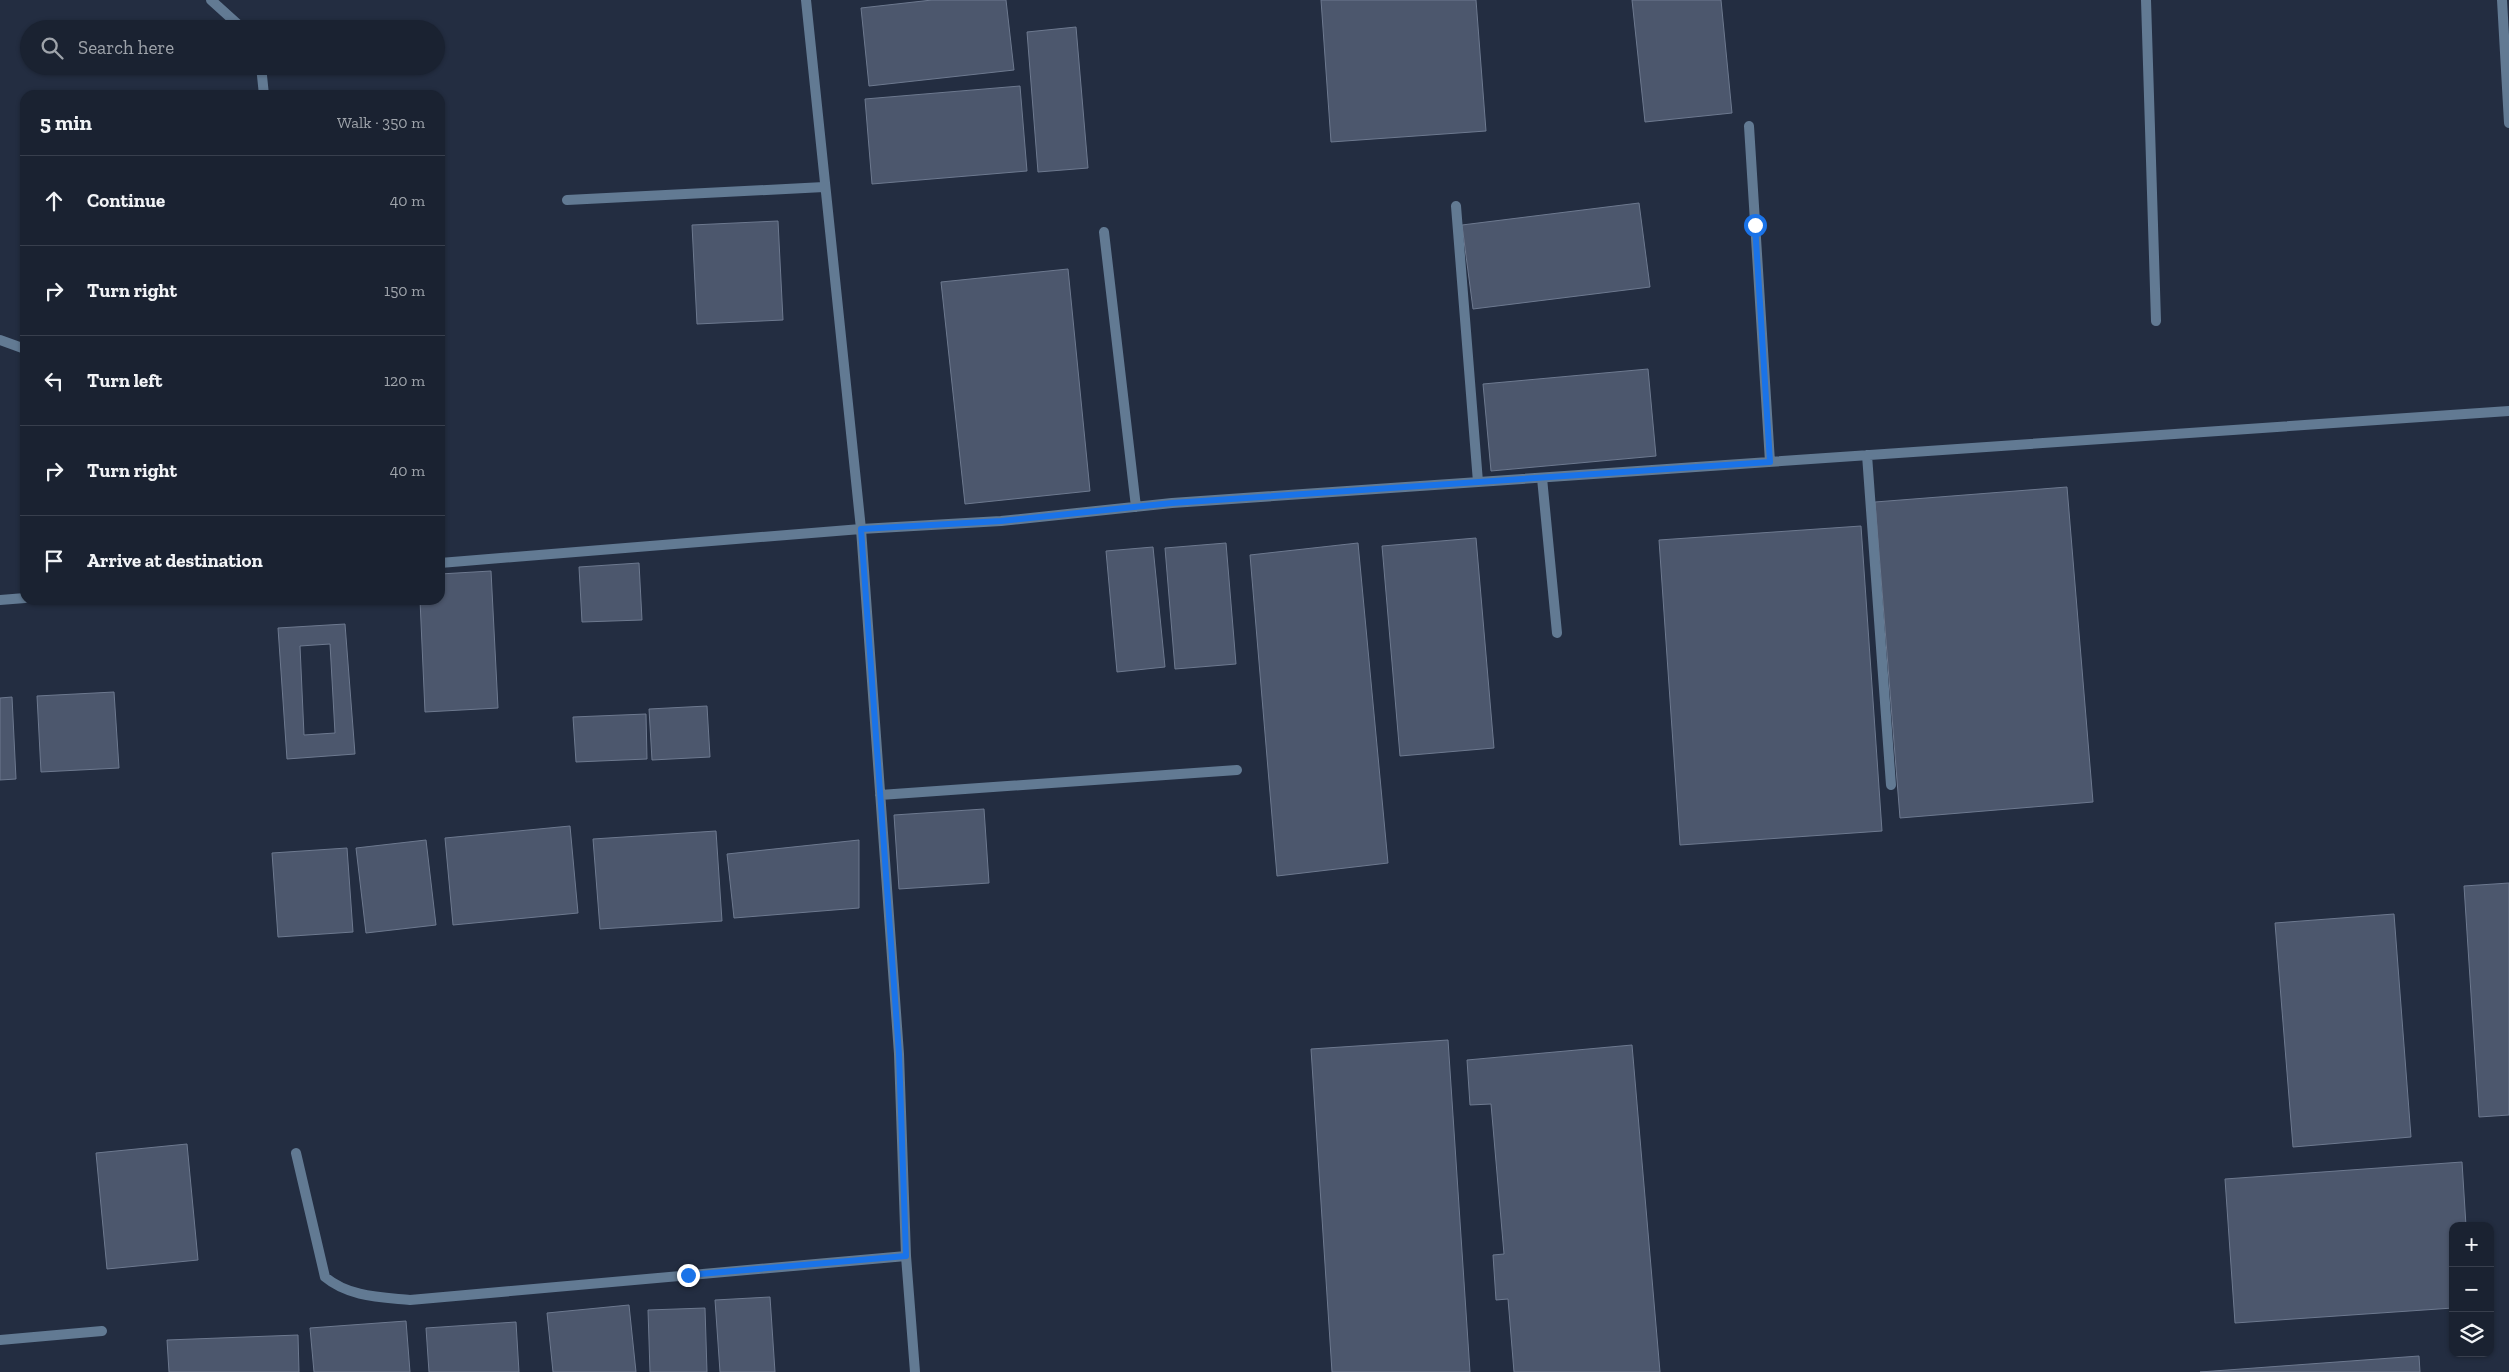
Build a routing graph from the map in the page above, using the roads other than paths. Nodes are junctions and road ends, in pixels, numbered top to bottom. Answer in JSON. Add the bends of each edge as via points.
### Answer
{"nodes":[{"id":1,"x":211,"y":0,"type":"edge"},
{"id":2,"x":806,"y":0,"type":"edge"},
{"id":3,"x":2146,"y":0,"type":"edge"},
{"id":4,"x":2502,"y":0,"type":"edge"},
{"id":5,"x":232,"y":20,"type":"edge"},
{"id":6,"x":263,"y":75,"type":"edge"},
{"id":7,"x":264,"y":90,"type":"edge"},
{"id":8,"x":2509,"y":123,"type":"edge"},
{"id":9,"x":1749,"y":126,"type":"dead end"},
{"id":10,"x":824,"y":187,"type":"junction"},
{"id":11,"x":567,"y":200,"type":"dead end"},
{"id":12,"x":1456,"y":206,"type":"dead end"},
{"id":13,"x":1104,"y":232,"type":"dead end"},
{"id":14,"x":2156,"y":321,"type":"dead end"},
{"id":15,"x":0,"y":340,"type":"edge"},
{"id":16,"x":20,"y":347,"type":"edge"},
{"id":17,"x":2509,"y":411,"type":"edge"},
{"id":18,"x":1867,"y":455,"type":"junction"},
{"id":19,"x":1770,"y":462,"type":"junction"},
{"id":20,"x":1542,"y":478,"type":"junction"},
{"id":21,"x":1478,"y":482,"type":"junction"},
{"id":22,"x":1136,"y":507,"type":"junction"},
{"id":23,"x":861,"y":529,"type":"junction"},
{"id":24,"x":445,"y":563,"type":"edge"},
{"id":25,"x":20,"y":598,"type":"edge"},
{"id":26,"x":0,"y":600,"type":"edge"},
{"id":27,"x":1557,"y":633,"type":"dead end"},
{"id":28,"x":1236,"y":770,"type":"dead end"},
{"id":29,"x":1891,"y":785,"type":"dead end"},
{"id":30,"x":880,"y":795,"type":"junction"},
{"id":31,"x":296,"y":1153,"type":"dead end"},
{"id":32,"x":906,"y":1256,"type":"junction"},
{"id":33,"x":102,"y":1331,"type":"dead end"},
{"id":34,"x":0,"y":1340,"type":"edge"},
{"id":35,"x":915,"y":1372,"type":"edge"}],
"edges":[{"from":1,"to":5,"type":"street"},
{"from":2,"to":10,"type":"street"},
{"from":3,"to":14,"type":"street"},
{"from":4,"to":8,"type":"street"},
{"from":6,"to":7,"type":"street"},
{"from":9,"to":19,"type":"street"},
{"from":10,"to":11,"type":"street"},
{"from":10,"to":23,"type":"street"},
{"from":12,"to":21,"type":"street"},
{"from":13,"to":22,"type":"street"},
{"from":15,"to":16,"type":"street"},
{"from":17,"to":18,"type":"street"},
{"from":18,"to":19,"type":"street"},
{"from":18,"to":29,"type":"street"},
{"from":19,"to":20,"type":"street"},
{"from":20,"to":21,"type":"street"},
{"from":20,"to":27,"type":"street"},
{"from":21,"to":22,"type":"street"},
{"from":22,"to":23,"type":"street","via":[[1001,521]]},
{"from":23,"to":24,"type":"street"},
{"from":23,"to":30,"type":"street"},
{"from":25,"to":26,"type":"street"},
{"from":28,"to":30,"type":"street"},
{"from":30,"to":32,"type":"street","via":[[899,1054]]},
{"from":31,"to":32,"type":"street","via":[[325,1277],[337,1288],[358,1294],[410,1300]]},
{"from":32,"to":35,"type":"street"},
{"from":33,"to":34,"type":"street"}]}
